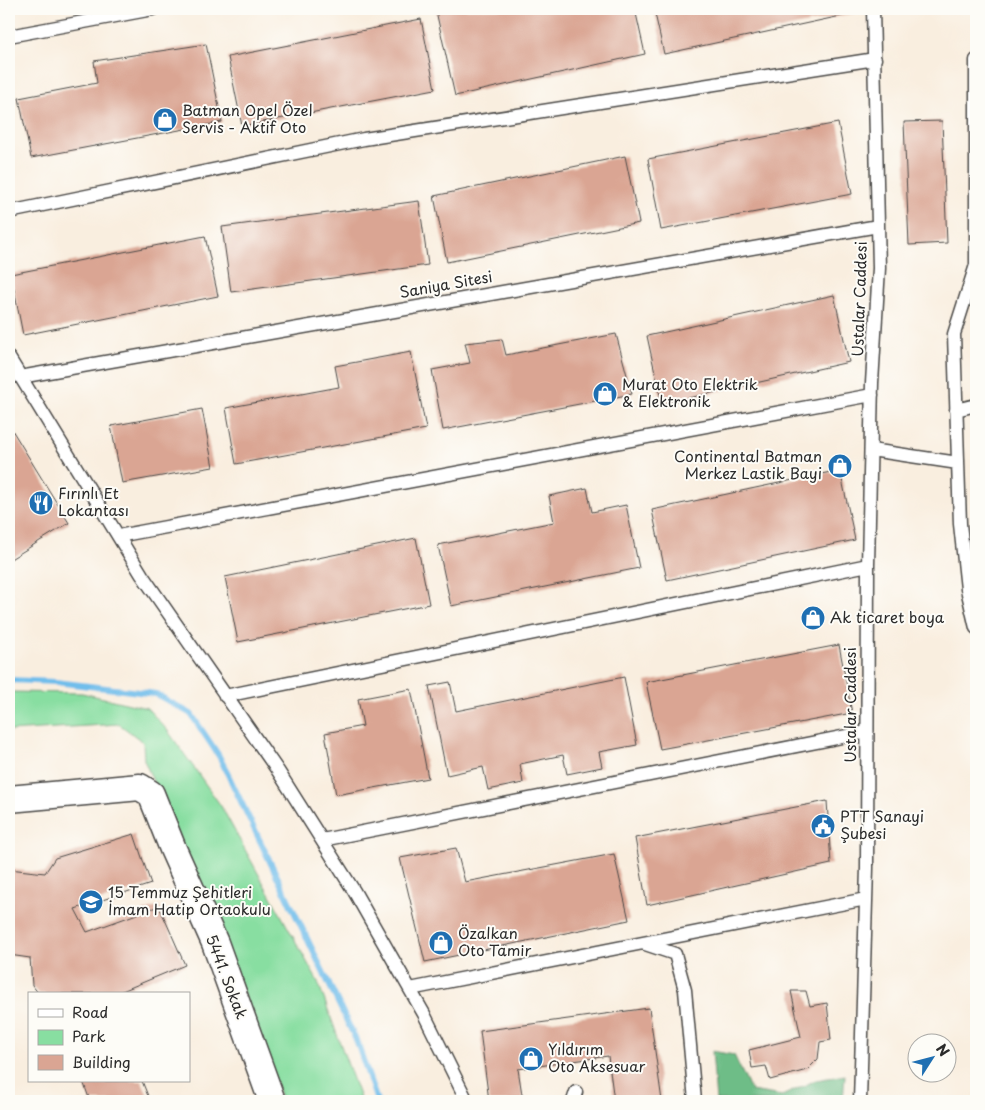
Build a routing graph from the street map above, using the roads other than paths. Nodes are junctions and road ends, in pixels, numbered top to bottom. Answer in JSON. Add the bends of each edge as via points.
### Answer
{"nodes":[{"id":1,"x":153,"y":9,"type":"edge"},
{"id":2,"x":872,"y":9,"type":"edge"},
{"id":3,"x":9,"y":36,"type":"edge"},
{"id":4,"x":875,"y":59,"type":"junction"},
{"id":5,"x":976,"y":60,"type":"edge"},
{"id":6,"x":9,"y":212,"type":"edge"},
{"id":7,"x":878,"y":226,"type":"junction"},
{"id":8,"x":976,"y":265,"type":"edge"},
{"id":9,"x":9,"y":358,"type":"edge"},
{"id":10,"x":20,"y":377,"type":"junction"},
{"id":11,"x":872,"y":395,"type":"junction"},
{"id":12,"x":976,"y":405,"type":"edge"},
{"id":13,"x":956,"y":410,"type":"junction"},
{"id":14,"x":871,"y":450,"type":"junction"},
{"id":15,"x":958,"y":463,"type":"junction"},
{"id":16,"x":118,"y":536,"type":"junction"},
{"id":17,"x":868,"y":565,"type":"junction"},
{"id":18,"x":971,"y":569,"type":"edge"},
{"id":19,"x":976,"y":628,"type":"edge"},
{"id":20,"x":226,"y":696,"type":"junction"},
{"id":21,"x":866,"y":732,"type":"junction"},
{"id":22,"x":9,"y":799,"type":"edge"},
{"id":23,"x":322,"y":840,"type":"junction"},
{"id":24,"x":866,"y":899,"type":"junction"},
{"id":25,"x":642,"y":944,"type":"junction"},
{"id":26,"x":410,"y":989,"type":"junction"},
{"id":27,"x":272,"y":1101,"type":"edge"},
{"id":28,"x":467,"y":1101,"type":"edge"},
{"id":29,"x":694,"y":1101,"type":"edge"},
{"id":30,"x":860,"y":1101,"type":"edge"}],
"edges":[{"from":1,"to":3,"type":"lane"},
{"from":2,"to":4,"type":"lane","name":"Ustalar Caddesi"},
{"from":4,"to":6,"type":"lane","via":[[364,139]]},
{"from":4,"to":7,"type":"lane","name":"Ustalar Caddesi"},
{"from":5,"to":8,"type":"lane"},
{"from":7,"to":10,"type":"lane","name":"Saniya Sitesi"},
{"from":7,"to":11,"type":"lane","name":"Ustalar Caddesi"},
{"from":8,"to":13,"type":"lane","via":[[954,334]]},
{"from":9,"to":10,"type":"lane"},
{"from":10,"to":16,"type":"lane"},
{"from":11,"to":14,"type":"lane","name":"Ustalar Caddesi"},
{"from":11,"to":16,"type":"lane"},
{"from":12,"to":13,"type":"lane"},
{"from":13,"to":15,"type":"lane"},
{"from":14,"to":15,"type":"lane"},
{"from":14,"to":17,"type":"lane","name":"Ustalar Caddesi"},
{"from":15,"to":18,"type":"lane","via":[[960,524]]},
{"from":16,"to":20,"type":"lane"},
{"from":17,"to":20,"type":"lane"},
{"from":17,"to":21,"type":"lane","name":"Ustalar Caddesi"},
{"from":18,"to":19,"type":"lane"},
{"from":20,"to":23,"type":"lane"},
{"from":21,"to":23,"type":"lane"},
{"from":21,"to":24,"type":"lane","name":"Ustalar Caddesi"},
{"from":22,"to":27,"type":"street","name":"5441. Sokak","via":[[140,786],[151,794],[215,944]]},
{"from":23,"to":26,"type":"lane"},
{"from":24,"to":25,"type":"lane"},
{"from":24,"to":30,"type":"lane","name":"Ustalar Caddesi"},
{"from":25,"to":26,"type":"lane"},
{"from":25,"to":29,"type":"lane","via":[[675,954],[685,990]]},
{"from":26,"to":28,"type":"lane"}]}
